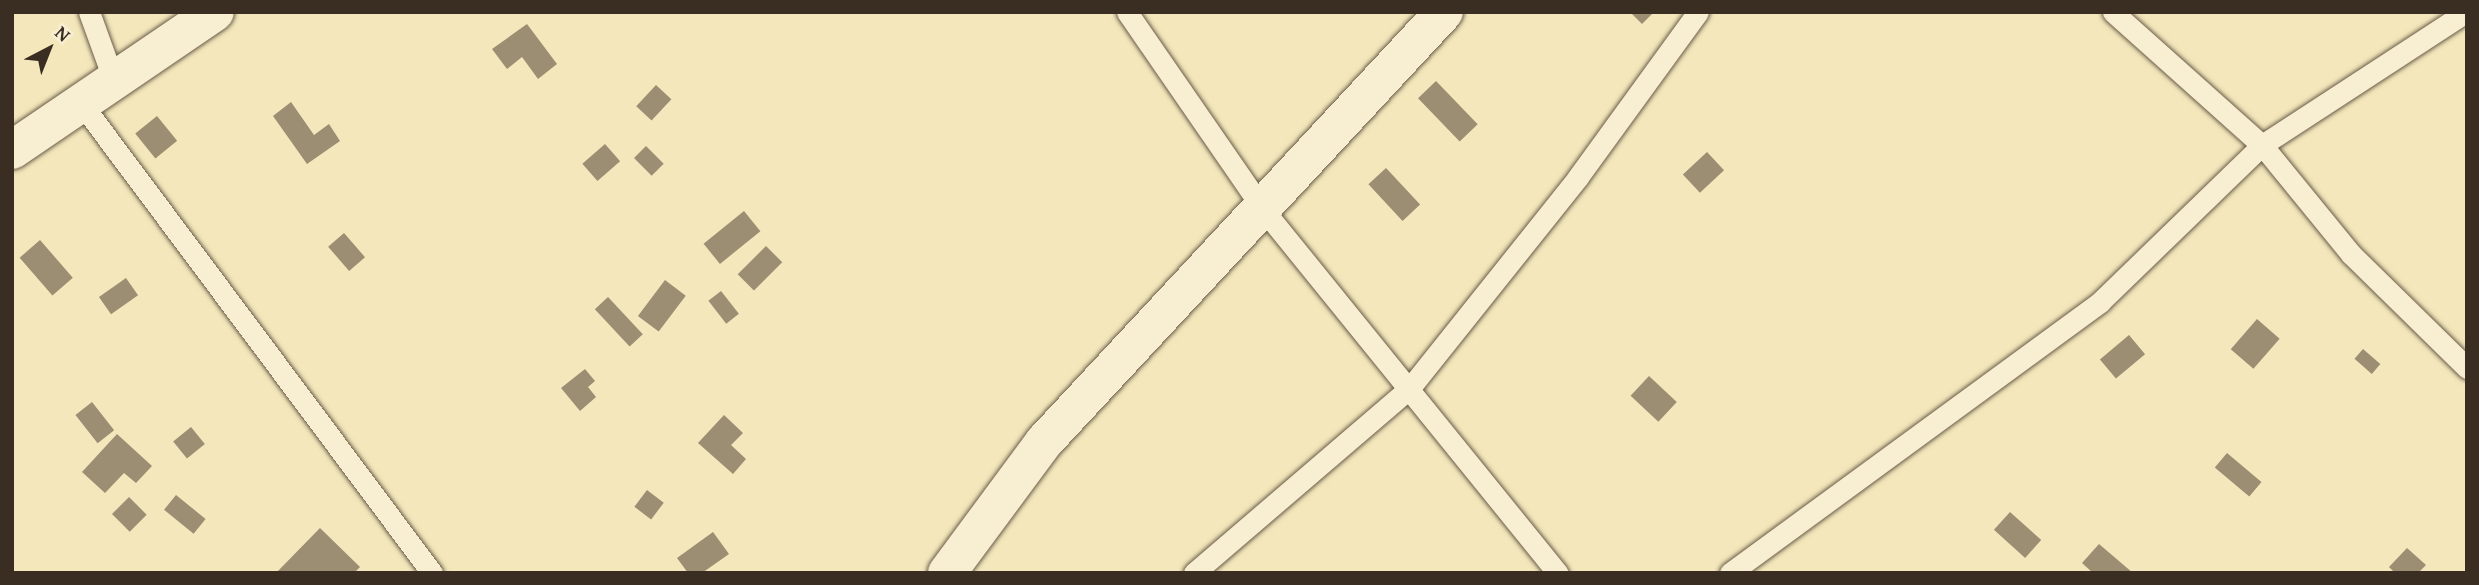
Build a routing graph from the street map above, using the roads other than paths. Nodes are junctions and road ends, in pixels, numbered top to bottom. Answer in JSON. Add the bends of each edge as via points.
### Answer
{"nodes":[{"id":1,"x":89,"y":12,"type":"edge"},
{"id":2,"x":215,"y":12,"type":"edge"},
{"id":3,"x":1127,"y":12,"type":"edge"},
{"id":4,"x":1444,"y":12,"type":"edge"},
{"id":5,"x":1698,"y":12,"type":"edge"},
{"id":6,"x":2113,"y":12,"type":"edge"},
{"id":7,"x":2466,"y":12,"type":"edge"},
{"id":8,"x":114,"y":81,"type":"junction"},
{"id":9,"x":81,"y":103,"type":"junction"},
{"id":10,"x":2262,"y":145,"type":"junction"},
{"id":11,"x":12,"y":150,"type":"edge"},
{"id":12,"x":1262,"y":208,"type":"junction"},
{"id":13,"x":2467,"y":368,"type":"edge"},
{"id":14,"x":1409,"y":389,"type":"junction"},
{"id":15,"x":432,"y":573,"type":"edge"},
{"id":16,"x":947,"y":573,"type":"edge"},
{"id":17,"x":1194,"y":573,"type":"edge"},
{"id":18,"x":1558,"y":573,"type":"edge"},
{"id":19,"x":1730,"y":573,"type":"edge"}],
"edges":[{"from":1,"to":8,"type":"lane"},
{"from":2,"to":8,"type":"street"},
{"from":3,"to":12,"type":"lane"},
{"from":4,"to":12,"type":"street"},
{"from":5,"to":14,"type":"lane","via":[[1578,177]]},
{"from":6,"to":10,"type":"lane"},
{"from":7,"to":10,"type":"lane"},
{"from":8,"to":9,"type":"street"},
{"from":9,"to":11,"type":"street"},
{"from":9,"to":15,"type":"lane"},
{"from":10,"to":13,"type":"lane","via":[[2351,254]]},
{"from":10,"to":19,"type":"lane","via":[[2100,302]]},
{"from":12,"to":14,"type":"lane"},
{"from":12,"to":16,"type":"street","via":[[1044,442]]},
{"from":14,"to":17,"type":"lane"},
{"from":14,"to":18,"type":"lane"}]}
